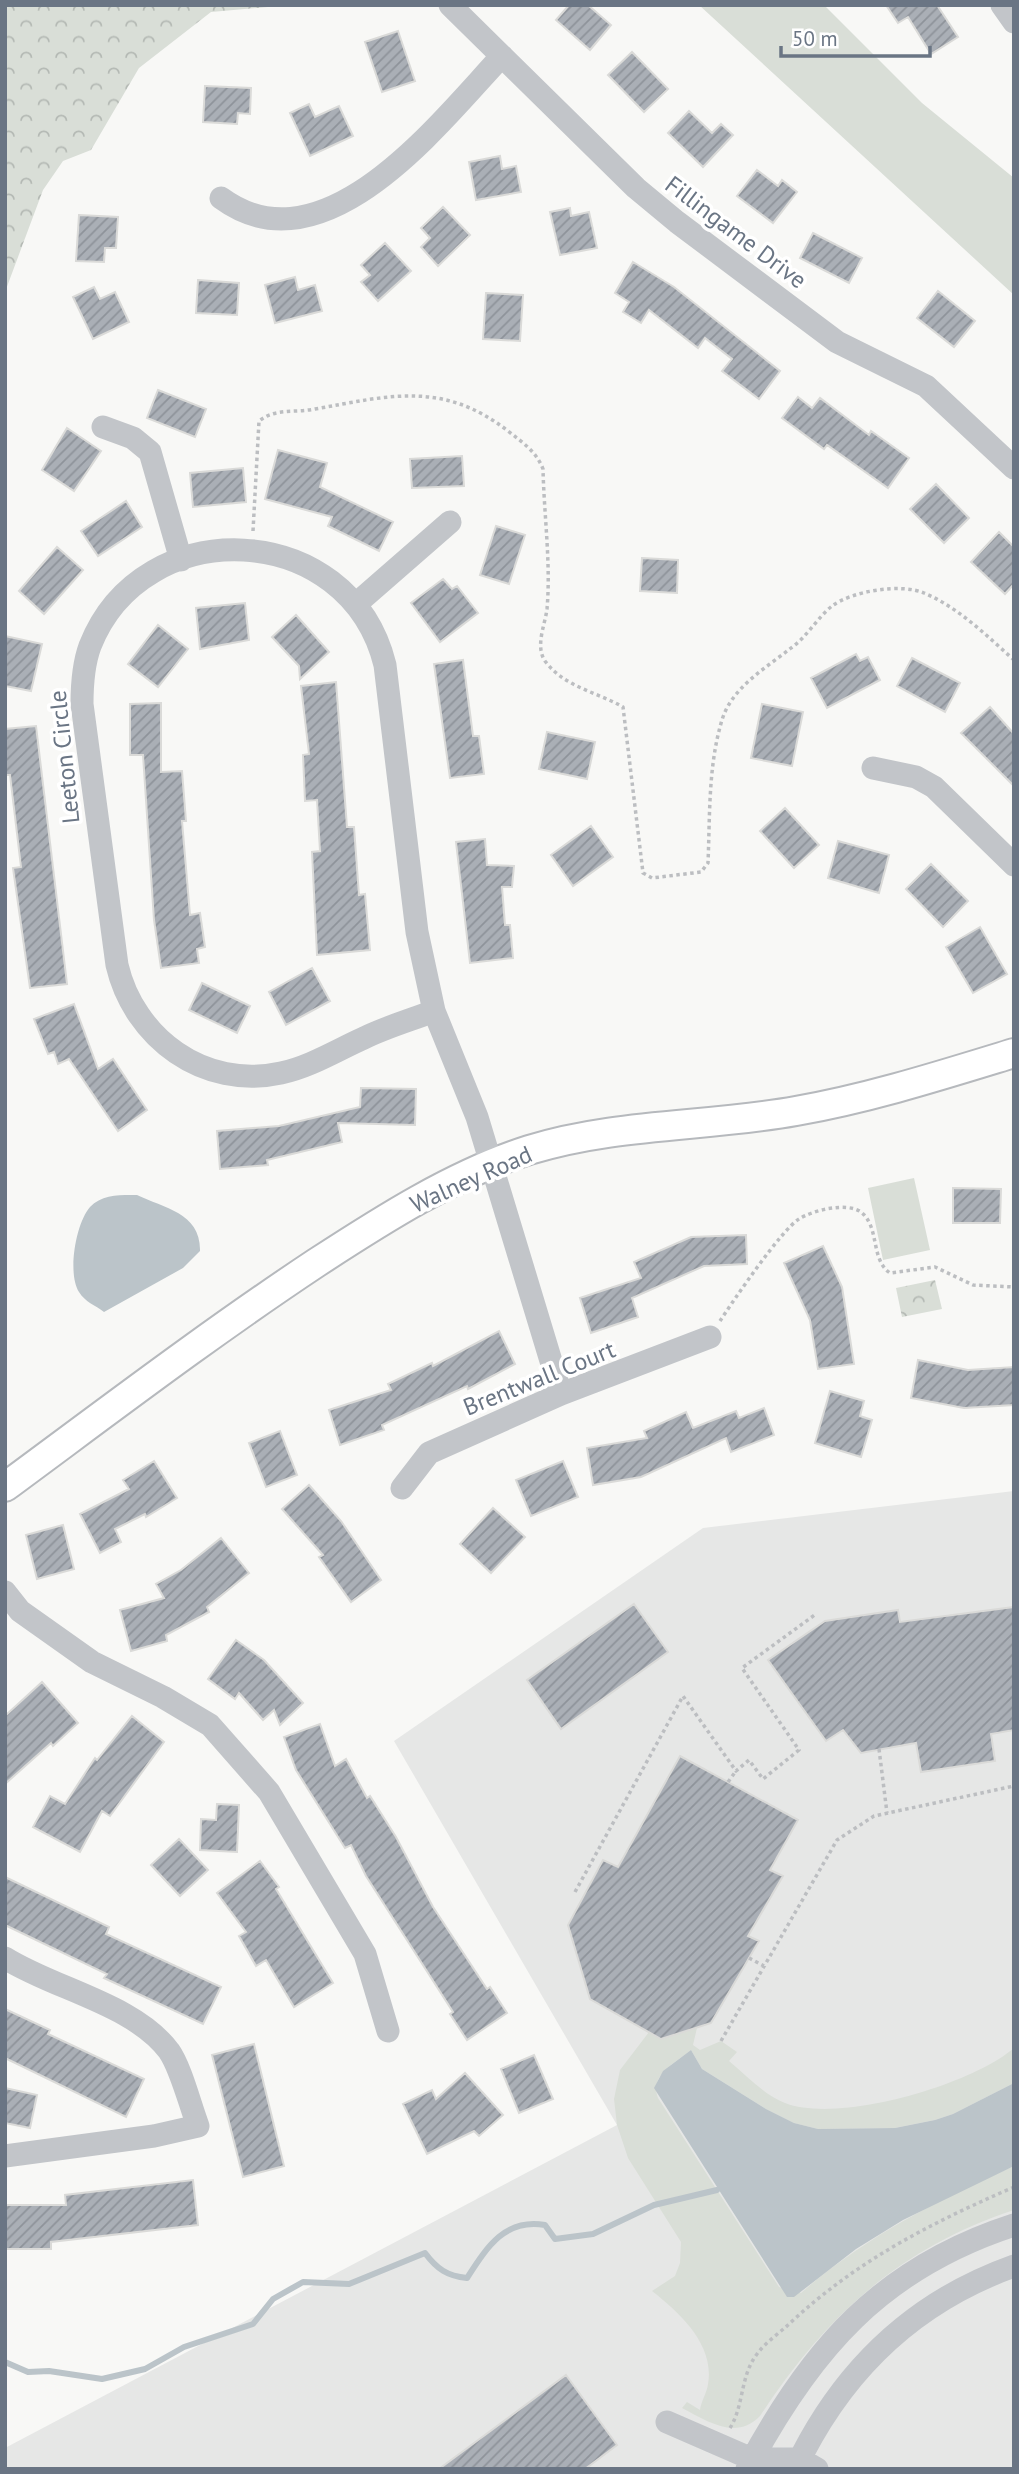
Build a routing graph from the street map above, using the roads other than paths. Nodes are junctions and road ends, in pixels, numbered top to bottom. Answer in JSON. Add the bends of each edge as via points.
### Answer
{"nodes":[{"id":1,"x":450,"y":5,"type":"edge"},
{"id":2,"x":1002,"y":5,"type":"edge"},
{"id":3,"x":1014,"y":22,"type":"edge"},
{"id":4,"x":502,"y":56,"type":"junction"},
{"id":5,"x":221,"y":198,"type":"dead end"},
{"id":6,"x":103,"y":427,"type":"dead end"},
{"id":7,"x":1014,"y":468,"type":"edge"},
{"id":8,"x":450,"y":522,"type":"dead end"},
{"id":9,"x":181,"y":560,"type":"junction"},
{"id":10,"x":356,"y":604,"type":"junction"},
{"id":11,"x":873,"y":768,"type":"dead end"},
{"id":12,"x":1014,"y":865,"type":"edge"},
{"id":13,"x":434,"y":1011,"type":"junction"},
{"id":14,"x":1014,"y":1053,"type":"edge"},
{"id":15,"x":492,"y":1165,"type":"junction"},
{"id":16,"x":710,"y":1337,"type":"road end"},
{"id":17,"x":561,"y":1394,"type":"junction"},
{"id":18,"x":5,"y":1487,"type":"edge"},
{"id":19,"x":402,"y":1488,"type":"dead end"},
{"id":20,"x":5,"y":1592,"type":"edge"},
{"id":21,"x":5,"y":1958,"type":"edge"},
{"id":22,"x":388,"y":2031,"type":"dead end"},
{"id":23,"x":5,"y":2156,"type":"edge"},
{"id":24,"x":1014,"y":2225,"type":"edge"},
{"id":25,"x":1014,"y":2266,"type":"edge"},
{"id":26,"x":667,"y":2422,"type":"dead end"},
{"id":27,"x":754,"y":2465,"type":"edge"},
{"id":28,"x":804,"y":2465,"type":"edge"}],
"edges":[{"from":1,"to":4,"type":"street","name":"Fillingame Drive"},
{"from":2,"to":3,"type":"street"},
{"from":4,"to":5,"type":"street","via":[[390,172],[355,196],[308,215],[278,220],[257,218]]},
{"from":4,"to":7,"type":"street","name":"Fillingame Drive","via":[[636,188],[677,222],[837,342],[926,386]]},
{"from":6,"to":9,"type":"street","via":[[133,438],[150,452]]},
{"from":8,"to":10,"type":"street"},
{"from":9,"to":10,"type":"street","name":"Leeton Circle","via":[[229,551],[289,557],[334,581]]},
{"from":9,"to":13,"type":"street","name":"Leeton Circle","via":[[154,572],[113,607],[90,647],[83,676],[82,704],[117,965],[130,1004],[156,1038],[192,1062],[234,1075],[256,1076],[302,1068]]},
{"from":10,"to":13,"type":"street","name":"Leeton Circle","via":[[377,637],[385,665],[416,932]]},
{"from":11,"to":12,"type":"street","via":[[916,777],[934,787]]},
{"from":13,"to":15,"type":"street","name":"Leeton Circle"},
{"from":14,"to":15,"type":"main road","name":"Walney Road","via":[[806,1109],[592,1136]]},
{"from":15,"to":17,"type":"street","name":"Leeton Circle"},
{"from":15,"to":18,"type":"main road","name":"Walney Road","via":[[403,1209],[232,1319]]},
{"from":16,"to":17,"type":"street","name":"Brentwall Court"},
{"from":17,"to":19,"type":"street","name":"Brentwall Court","via":[[429,1453]]},
{"from":20,"to":22,"type":"street","via":[[20,1611],[92,1662],[210,1725],[269,1792],[365,1954]]},
{"from":21,"to":23,"type":"street","via":[[148,2029],[170,2052],[198,2126]]},
{"from":24,"to":27,"type":"street","via":[[921,2265],[871,2302],[811,2364],[779,2411]]},
{"from":25,"to":28,"type":"street","via":[[981,2277],[898,2329],[839,2393]]},
{"from":26,"to":27,"type":"street"},
{"from":27,"to":28,"type":"street"}]}
